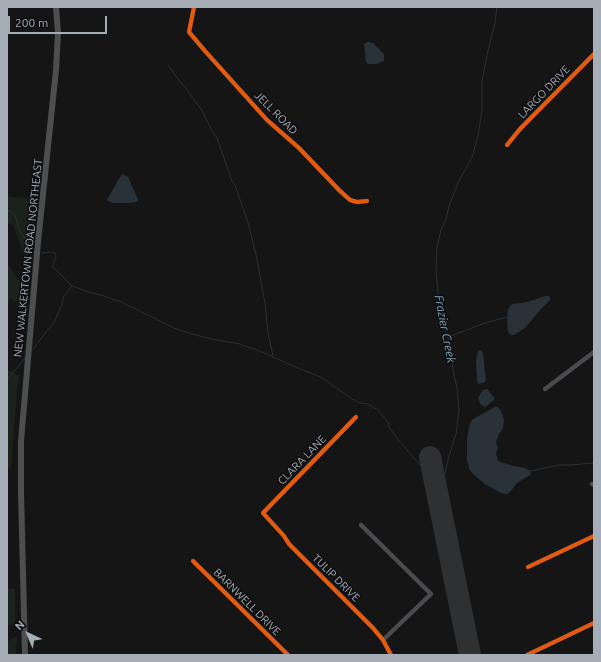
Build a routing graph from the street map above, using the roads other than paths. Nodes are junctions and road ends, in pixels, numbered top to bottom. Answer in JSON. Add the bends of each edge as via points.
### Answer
{"nodes":[{"id":1,"x":56,"y":7,"type":"edge"},
{"id":2,"x":194,"y":7,"type":"edge"},
{"id":3,"x":594,"y":54,"type":"edge"},
{"id":4,"x":507,"y":145,"type":"dead end"},
{"id":5,"x":367,"y":201,"type":"dead end"},
{"id":6,"x":594,"y":352,"type":"edge"},
{"id":7,"x":545,"y":389,"type":"dead end"},
{"id":8,"x":356,"y":417,"type":"dead end"},
{"id":9,"x":265,"y":515,"type":"joint"},
{"id":10,"x":361,"y":525,"type":"dead end"},
{"id":11,"x":594,"y":536,"type":"edge"},
{"id":12,"x":193,"y":561,"type":"dead end"},
{"id":13,"x":528,"y":567,"type":"dead end"},
{"id":14,"x":594,"y":623,"type":"edge"},
{"id":15,"x":383,"y":640,"type":"junction"},
{"id":16,"x":25,"y":655,"type":"edge"},
{"id":17,"x":288,"y":655,"type":"edge"},
{"id":18,"x":391,"y":655,"type":"edge"},
{"id":19,"x":528,"y":655,"type":"edge"}],
"edges":[{"from":1,"to":16,"type":"main road","name":"NEW WALKERTOWN ROAD NORTHEAST","via":[[56,70],[21,440]]},
{"from":2,"to":5,"type":"street","name":"JELL ROAD","via":[[189,32],[205,51],[267,120],[299,148],[338,190],[350,200]]},
{"from":3,"to":4,"type":"street","name":"LARGO DRIVE"},
{"from":6,"to":7,"type":"street"},
{"from":8,"to":9,"type":"street","name":"CLARA LANE","via":[[263,513]]},
{"from":9,"to":15,"type":"street","name":"TULIP DRIVE"},
{"from":10,"to":15,"type":"street","via":[[431,594]]},
{"from":11,"to":13,"type":"street"},
{"from":12,"to":17,"type":"street","name":"BARNWELL DRIVE"},
{"from":14,"to":19,"type":"street"},
{"from":15,"to":18,"type":"street","name":"TULIP DRIVE"}]}
